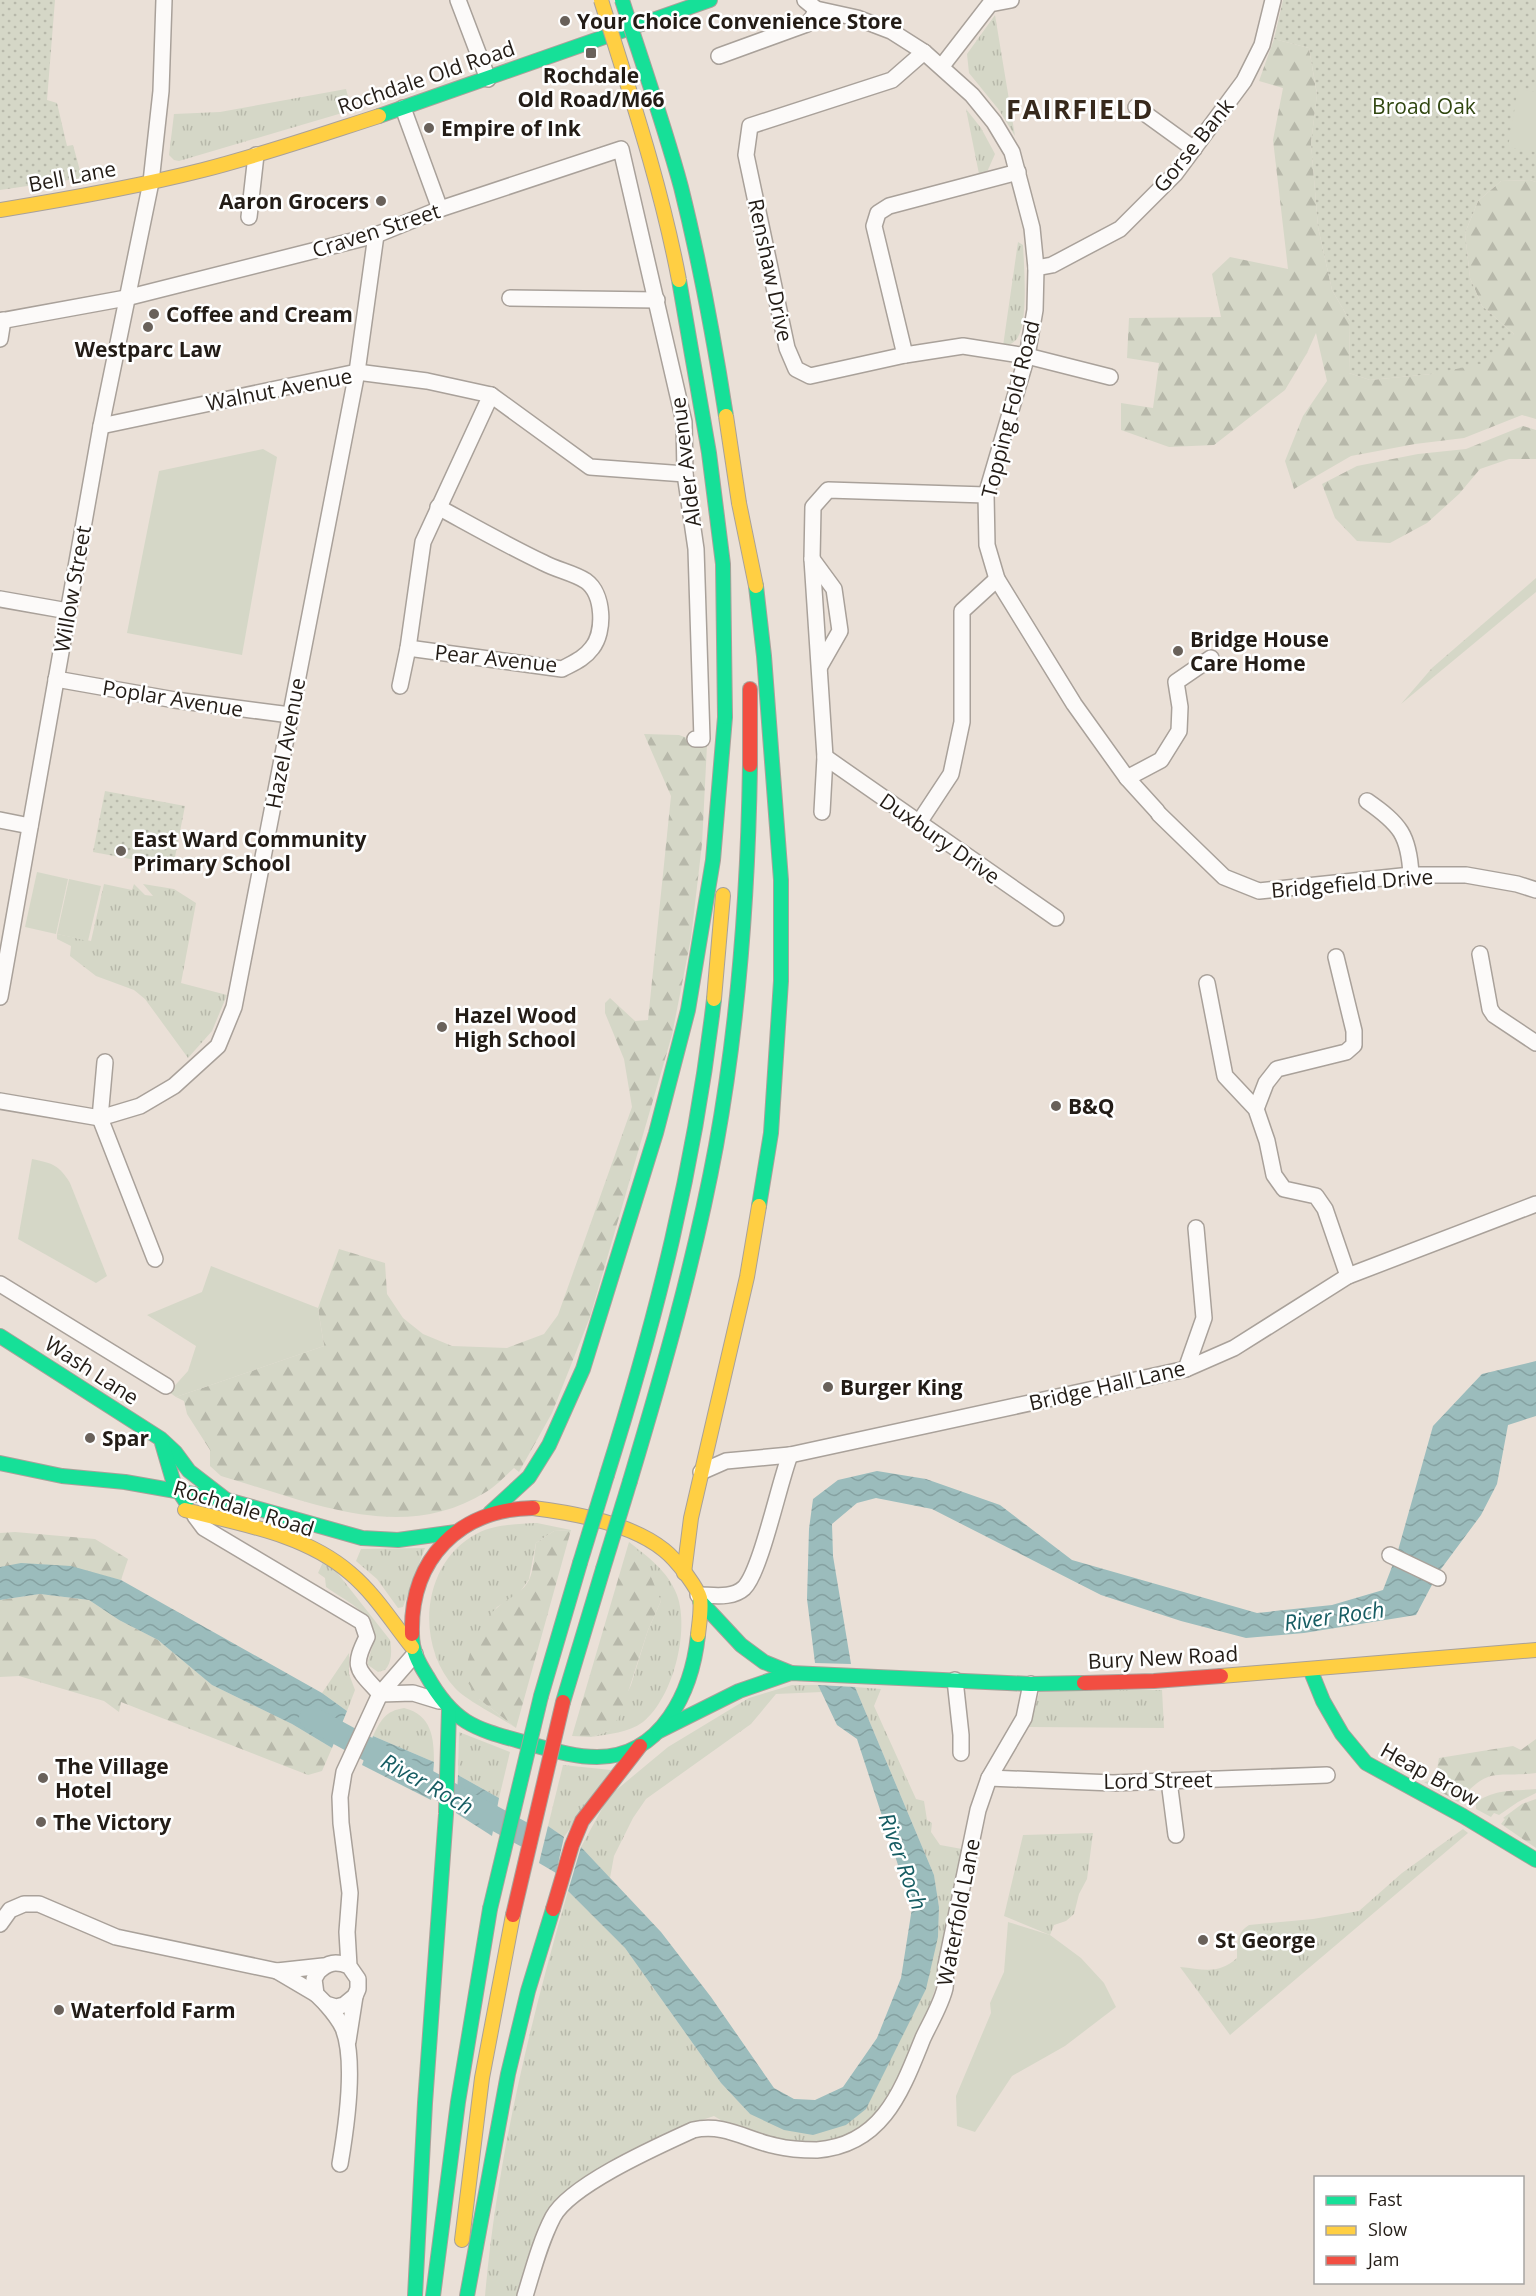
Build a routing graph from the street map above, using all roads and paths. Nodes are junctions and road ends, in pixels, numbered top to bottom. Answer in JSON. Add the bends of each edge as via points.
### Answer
{"nodes":[{"id":1,"x":164,"y":0,"type":"edge"},
{"id":2,"x":458,"y":0,"type":"edge"},
{"id":3,"x":601,"y":0,"type":"edge"},
{"id":4,"x":622,"y":0,"type":"edge"},
{"id":5,"x":710,"y":0,"type":"edge"},
{"id":6,"x":1011,"y":0,"type":"edge"},
{"id":7,"x":1273,"y":0,"type":"edge"},
{"id":8,"x":684,"y":4,"type":"edge"},
{"id":9,"x":810,"y":5,"type":"edge"},
{"id":10,"x":924,"y":52,"type":"junction"},
{"id":11,"x":719,"y":56,"type":"dead end"},
{"id":12,"x":942,"y":66,"type":"junction"},
{"id":13,"x":488,"y":79,"type":"junction"},
{"id":14,"x":1136,"y":107,"type":"dead end"},
{"id":15,"x":403,"y":108,"type":"junction"},
{"id":16,"x":621,"y":148,"type":"joint"},
{"id":17,"x":1194,"y":149,"type":"junction"},
{"id":18,"x":256,"y":155,"type":"junction"},
{"id":19,"x":1018,"y":172,"type":"junction"},
{"id":20,"x":152,"y":182,"type":"junction"},
{"id":21,"x":440,"y":209,"type":"junction"},
{"id":22,"x":0,"y":210,"type":"edge"},
{"id":23,"x":249,"y":218,"type":"dead end"},
{"id":24,"x":376,"y":235,"type":"junction"},
{"id":25,"x":1036,"y":268,"type":"junction"},
{"id":26,"x":126,"y":298,"type":"junction"},
{"id":27,"x":510,"y":298,"type":"dead end"},
{"id":28,"x":657,"y":300,"type":"junction"},
{"id":29,"x":2,"y":320,"type":"edge"},
{"id":30,"x":0,"y":339,"type":"edge"},
{"id":31,"x":905,"y":355,"type":"junction"},
{"id":32,"x":1027,"y":356,"type":"junction"},
{"id":33,"x":357,"y":372,"type":"junction"},
{"id":34,"x":1110,"y":377,"type":"dead end"},
{"id":35,"x":491,"y":395,"type":"junction"},
{"id":36,"x":101,"y":426,"type":"junction"},
{"id":37,"x":685,"y":474,"type":"junction"},
{"id":38,"x":986,"y":495,"type":"junction"},
{"id":39,"x":739,"y":503,"type":"junction"},
{"id":40,"x":438,"y":507,"type":"junction"},
{"id":41,"x":812,"y":559,"type":"junction"},
{"id":42,"x":997,"y":579,"type":"junction"},
{"id":43,"x":0,"y":599,"type":"edge"},
{"id":44,"x":68,"y":611,"type":"junction"},
{"id":45,"x":749,"y":642,"type":"dead end"},
{"id":46,"x":408,"y":648,"type":"junction"},
{"id":47,"x":1211,"y":658,"type":"dead end"},
{"id":48,"x":820,"y":666,"type":"junction"},
{"id":49,"x":750,"y":675,"type":"dead end"},
{"id":50,"x":56,"y":679,"type":"junction"},
{"id":51,"x":400,"y":686,"type":"dead end"},
{"id":52,"x":290,"y":715,"type":"junction"},
{"id":53,"x":725,"y":717,"type":"junction"},
{"id":54,"x":695,"y":739,"type":"dead end"},
{"id":55,"x":825,"y":758,"type":"junction"},
{"id":56,"x":1127,"y":778,"type":"junction"},
{"id":57,"x":1367,"y":801,"type":"dead end"},
{"id":58,"x":822,"y":812,"type":"dead end"},
{"id":59,"x":1158,"y":813,"type":"joint"},
{"id":60,"x":0,"y":820,"type":"edge"},
{"id":61,"x":918,"y":824,"type":"junction"},
{"id":62,"x":30,"y":826,"type":"junction"},
{"id":63,"x":1411,"y":875,"type":"junction"},
{"id":64,"x":1536,"y":890,"type":"edge"},
{"id":65,"x":1056,"y":918,"type":"dead end"},
{"id":66,"x":1480,"y":954,"type":"dead end"},
{"id":67,"x":1336,"y":957,"type":"dead end"},
{"id":68,"x":1207,"y":983,"type":"dead end"},
{"id":69,"x":0,"y":995,"type":"edge"},
{"id":70,"x":1536,"y":1043,"type":"edge"},
{"id":71,"x":105,"y":1062,"type":"dead end"},
{"id":72,"x":0,"y":1101,"type":"edge"},
{"id":73,"x":1256,"y":1109,"type":"junction"},
{"id":74,"x":100,"y":1118,"type":"junction"},
{"id":75,"x":1536,"y":1204,"type":"edge"},
{"id":76,"x":1196,"y":1228,"type":"dead end"},
{"id":77,"x":155,"y":1259,"type":"dead end"},
{"id":78,"x":1348,"y":1276,"type":"junction"},
{"id":79,"x":0,"y":1284,"type":"edge"},
{"id":80,"x":0,"y":1336,"type":"edge"},
{"id":81,"x":1186,"y":1369,"type":"junction"},
{"id":82,"x":166,"y":1386,"type":"dead end"},
{"id":83,"x":161,"y":1439,"type":"junction"},
{"id":84,"x":790,"y":1455,"type":"junction"},
{"id":85,"x":0,"y":1463,"type":"edge"},
{"id":86,"x":701,"y":1472,"type":"junction"},
{"id":87,"x":63,"y":1476,"type":"junction"},
{"id":88,"x":180,"y":1492,"type":"junction"},
{"id":89,"x":138,"y":1498,"type":"dead end"},
{"id":90,"x":227,"y":1500,"type":"junction"},
{"id":91,"x":171,"y":1507,"type":"dead end"},
{"id":92,"x":193,"y":1512,"type":"junction"},
{"id":93,"x":490,"y":1513,"type":"junction"},
{"id":94,"x":456,"y":1532,"type":"junction"},
{"id":95,"x":1390,"y":1555,"type":"dead end"},
{"id":96,"x":684,"y":1573,"type":"junction"},
{"id":97,"x":1438,"y":1578,"type":"dead end"},
{"id":98,"x":699,"y":1598,"type":"junction"},
{"id":99,"x":1536,"y":1650,"type":"edge"},
{"id":100,"x":414,"y":1651,"type":"junction"},
{"id":101,"x":1310,"y":1669,"type":"junction"},
{"id":102,"x":790,"y":1673,"type":"junction"},
{"id":103,"x":956,"y":1680,"type":"junction"},
{"id":104,"x":1030,"y":1684,"type":"junction"},
{"id":105,"x":377,"y":1700,"type":"junction"},
{"id":106,"x":445,"y":1706,"type":"junction"},
{"id":107,"x":659,"y":1731,"type":"junction"},
{"id":108,"x":640,"y":1746,"type":"junction"},
{"id":109,"x":961,"y":1753,"type":"dead end"},
{"id":110,"x":1327,"y":1775,"type":"dead end"},
{"id":111,"x":989,"y":1778,"type":"junction"},
{"id":112,"x":1169,"y":1781,"type":"junction"},
{"id":113,"x":1176,"y":1835,"type":"dead end"},
{"id":114,"x":1536,"y":1860,"type":"edge"},
{"id":115,"x":0,"y":1924,"type":"edge"},
{"id":116,"x":346,"y":1932,"type":"junction"},
{"id":117,"x":324,"y":1966,"type":"junction"},
{"id":118,"x":349,"y":1966,"type":"junction"},
{"id":119,"x":277,"y":1971,"type":"junction"},
{"id":120,"x":355,"y":1996,"type":"junction"},
{"id":121,"x":321,"y":1999,"type":"junction"},
{"id":122,"x":347,"y":2047,"type":"junction"},
{"id":123,"x":340,"y":2164,"type":"dead end"},
{"id":124,"x":415,"y":2296,"type":"edge"},
{"id":125,"x":433,"y":2296,"type":"edge"},
{"id":126,"x":458,"y":2296,"type":"edge"},
{"id":127,"x":467,"y":2296,"type":"edge"},
{"id":128,"x":525,"y":2296,"type":"edge"}],
"edges":[{"from":1,"to":20,"type":"street","name":"Willow Street","via":[[161,92]]},
{"from":2,"to":13,"type":"street"},
{"from":3,"to":53,"type":"main road","bridge":true,"via":[[648,150],[689,330],[723,564]]},
{"from":4,"to":39,"type":"main road","bridge":true,"via":[[687,212],[707,304]]},
{"from":5,"to":8,"type":"main road","name":"Rochdale Old Road"},
{"from":6,"to":12,"type":"street","via":[[990,4]]},
{"from":7,"to":17,"type":"street","name":"Gorse Bank","via":[[1262,45],[1244,81]]},
{"from":8,"to":13,"type":"main road","name":"Rochdale Old Road"},
{"from":9,"to":10,"type":"street","name":"Topping Fold Road","via":[[891,31]]},
{"from":9,"to":11,"type":"street","via":[[813,17],[807,24]]},
{"from":10,"to":12,"type":"street","name":"Topping Fold Road"},
{"from":10,"to":31,"type":"street","name":"Renshaw Drive","via":[[892,80],[750,126],[746,155],[787,348],[796,369],[810,376]]},
{"from":12,"to":19,"type":"street","name":"Topping Fold Road","via":[[994,122],[1012,152]]},
{"from":13,"to":15,"type":"main road","name":"Rochdale Old Road"},
{"from":14,"to":17,"type":"street"},
{"from":15,"to":18,"type":"main road","name":"Rochdale Old Road"},
{"from":15,"to":21,"type":"street"},
{"from":16,"to":21,"type":"street","name":"Craven Street"},
{"from":16,"to":28,"type":"street","name":"Alder Avenue"},
{"from":17,"to":25,"type":"street","name":"Gorse Bank","via":[[1175,174],[1120,229],[1052,265]]},
{"from":18,"to":20,"type":"main road","name":"Rochdale Old Road"},
{"from":18,"to":23,"type":"street"},
{"from":19,"to":25,"type":"street","name":"Topping Fold Road","via":[[1032,228]]},
{"from":19,"to":31,"type":"street","via":[[889,206],[879,213],[874,226]]},
{"from":20,"to":22,"type":"main road","name":"Bell Lane"},
{"from":20,"to":26,"type":"street","name":"Willow Street"},
{"from":21,"to":24,"type":"street","name":"Craven Street"},
{"from":24,"to":26,"type":"street","name":"Craven Street"},
{"from":24,"to":33,"type":"street","name":"Hazel Avenue"},
{"from":25,"to":32,"type":"street","name":"Topping Fold Road","via":[[1035,310]]},
{"from":26,"to":29,"type":"street","name":"Craven Street"},
{"from":26,"to":36,"type":"street","name":"Willow Street"},
{"from":27,"to":28,"type":"street"},
{"from":28,"to":37,"type":"street","name":"Alder Avenue","via":[[684,422]]},
{"from":29,"to":30,"type":"street"},
{"from":31,"to":32,"type":"street","name":"Renshaw Drive","via":[[963,346]]},
{"from":32,"to":34,"type":"street","name":"Renshaw Drive"},
{"from":32,"to":38,"type":"street","name":"Topping Fold Road"},
{"from":33,"to":35,"type":"street","name":"Walnut Avenue"},
{"from":33,"to":36,"type":"street","name":"Walnut Avenue"},
{"from":33,"to":52,"type":"street","name":"Hazel Avenue"},
{"from":35,"to":37,"type":"street","name":"Walnut Avenue","via":[[590,467]]},
{"from":35,"to":40,"type":"street"},
{"from":36,"to":44,"type":"street","name":"Willow Street"},
{"from":37,"to":54,"type":"street","name":"Alder Avenue","via":[[696,549],[702,739]]},
{"from":38,"to":41,"type":"street","via":[[828,490],[813,507]]},
{"from":38,"to":42,"type":"street","name":"Topping Fold Road","via":[[987,545]]},
{"from":39,"to":45,"type":"main road"},
{"from":39,"to":86,"type":"main road","via":[[755,577],[774,774],[781,880],[781,981],[771,1133],[747,1277]]},
{"from":40,"to":46,"type":"street","via":[[423,542]]},
{"from":40,"to":46,"type":"street","name":"Pear Avenue","via":[[545,564],[586,581],[599,602],[601,626],[593,647],[582,659],[562,669]]},
{"from":41,"to":48,"type":"street"},
{"from":41,"to":48,"type":"street","via":[[834,589],[840,632]]},
{"from":42,"to":56,"type":"street","name":"Topping Fold Road","via":[[1074,704]]},
{"from":42,"to":61,"type":"street","via":[[962,611],[962,722],[951,774]]},
{"from":43,"to":44,"type":"street"},
{"from":44,"to":50,"type":"street","name":"Willow Street"},
{"from":46,"to":51,"type":"street"},
{"from":47,"to":56,"type":"street","via":[[1176,682],[1179,731],[1161,760]]},
{"from":48,"to":55,"type":"street"},
{"from":49,"to":126,"type":"main road","bridge":true,"via":[[751,817],[740,970],[725,1096],[691,1266],[563,1702],[513,1915],[482,2078]]},
{"from":50,"to":52,"type":"street","name":"Poplar Avenue"},
{"from":50,"to":62,"type":"street","name":"Willow Street"},
{"from":52,"to":74,"type":"street","name":"Hazel Avenue","via":[[234,1007],[218,1047],[174,1086],[140,1106]]},
{"from":53,"to":93,"type":"main road","via":[[713,860],[688,1010],[656,1132],[583,1369],[549,1446],[528,1477]]},
{"from":53,"to":125,"type":"main road","bridge":true,"via":[[729,820],[725,879],[689,1166],[640,1368],[541,1696],[490,1909],[468,2031]]},
{"from":55,"to":58,"type":"street"},
{"from":55,"to":61,"type":"street","name":"Duxbury Drive"},
{"from":56,"to":59,"type":"street","name":"Topping Fold Road"},
{"from":57,"to":63,"type":"street","via":[[1392,818],[1410,848]]},
{"from":59,"to":63,"type":"street","name":"Bridgefield Drive","via":[[1224,877],[1259,891]]},
{"from":60,"to":62,"type":"street"},
{"from":61,"to":65,"type":"street","name":"Duxbury Drive"},
{"from":62,"to":69,"type":"street","name":"Willow Street"},
{"from":63,"to":64,"type":"street","name":"Bridgefield Drive","via":[[1466,874]]},
{"from":66,"to":70,"type":"street","via":[[1490,1009]]},
{"from":67,"to":73,"type":"street","via":[[1354,1045],[1346,1052],[1277,1069],[1266,1083]]},
{"from":68,"to":73,"type":"street","via":[[1225,1076]]},
{"from":71,"to":74,"type":"street"},
{"from":72,"to":74,"type":"street","name":"Hazel Avenue"},
{"from":73,"to":78,"type":"street","via":[[1274,1175],[1284,1189],[1316,1196],[1325,1209]]},
{"from":74,"to":77,"type":"street"},
{"from":75,"to":78,"type":"street","name":"Bridge Hall Lane"},
{"from":76,"to":81,"type":"street","via":[[1204,1318]]},
{"from":78,"to":81,"type":"street","name":"Bridge Hall Lane","via":[[1234,1348]]},
{"from":79,"to":82,"type":"street"},
{"from":80,"to":83,"type":"main road","name":"Wash Lane"},
{"from":81,"to":84,"type":"street","name":"Bridge Hall Lane"},
{"from":83,"to":88,"type":"main road"},
{"from":83,"to":90,"type":"main road","name":"Wash Lane","via":[[189,1471]]},
{"from":84,"to":86,"type":"street","name":"Bridge Hall Lane","via":[[726,1461]]},
{"from":84,"to":98,"type":"street","via":[[754,1572],[743,1589],[727,1596]]},
{"from":85,"to":87,"type":"main road","name":"Rochdale Road"},
{"from":86,"to":96,"type":"main road"},
{"from":87,"to":88,"type":"main road","name":"Rochdale Road"},
{"from":87,"to":89,"type":"main road","name":"Rochdale Road"},
{"from":88,"to":90,"type":"main road","name":"Rochdale Road"},
{"from":88,"to":92,"type":"main road"},
{"from":90,"to":94,"type":"main road","name":"Rochdale Road","via":[[362,1538],[398,1540]]},
{"from":91,"to":92,"type":"main road","name":"Rochdale Road"},
{"from":92,"to":100,"type":"main road","name":"Rochdale Road","via":[[295,1542],[336,1562],[366,1589]]},
{"from":92,"to":105,"type":"street","via":[[204,1528],[362,1622],[367,1637],[357,1656],[360,1671]]},
{"from":93,"to":94,"type":"main road"},
{"from":93,"to":96,"type":"main road","name":"Bury New Road","via":[[551,1510],[633,1532],[665,1550]]},
{"from":94,"to":100,"type":"main road","via":[[433,1555],[417,1587]]},
{"from":95,"to":97,"type":"street"},
{"from":96,"to":98,"type":"main road","name":"Bury New Road"},
{"from":98,"to":102,"type":"main road","name":"Bury New Road","via":[[741,1645],[764,1662]]},
{"from":98,"to":107,"type":"main road","via":[[694,1662],[683,1693]]},
{"from":99,"to":101,"type":"main road","name":"Bury New Road"},
{"from":100,"to":105,"type":"street"},
{"from":100,"to":106,"type":"main road","name":"Rochdale Road"},
{"from":101,"to":104,"type":"main road","name":"Bury New Road","via":[[1154,1681]]},
{"from":101,"to":114,"type":"main road","name":"Heap Brow","via":[[1341,1734],[1366,1763]]},
{"from":102,"to":103,"type":"main road","name":"Bury New Road"},
{"from":102,"to":107,"type":"main road","name":"Bury New Road","via":[[741,1689]]},
{"from":103,"to":104,"type":"main road","name":"Bury New Road"},
{"from":103,"to":109,"type":"street"},
{"from":104,"to":111,"type":"street","name":"Waterfold Lane","via":[[1024,1718]]},
{"from":105,"to":106,"type":"street","via":[[413,1693]]},
{"from":105,"to":116,"type":"street","via":[[344,1772],[340,1797],[350,1893]]},
{"from":106,"to":108,"type":"main road","via":[[468,1723],[494,1734],[576,1757],[609,1757]]},
{"from":106,"to":124,"type":"main road","via":[[449,1737],[422,2119]]},
{"from":107,"to":108,"type":"main road"},
{"from":108,"to":127,"type":"main road","via":[[582,1821],[549,1918],[508,2074]]},
{"from":110,"to":112,"type":"street","name":"Lord Street"},
{"from":111,"to":112,"type":"street","name":"Lord Street"},
{"from":111,"to":128,"type":"street","name":"Waterfold Lane","via":[[978,1810],[945,1965],[945,1988],[890,2110],[861,2136],[818,2150],[777,2146],[716,2127],[693,2130],[652,2150],[566,2199],[544,2238]]},
{"from":112,"to":113,"type":"street"},
{"from":115,"to":119,"type":"street","via":[[10,1910],[24,1904],[39,1904],[116,1937]]},
{"from":116,"to":117,"type":"street"},
{"from":116,"to":118,"type":"street"},
{"from":117,"to":118,"type":"street","via":[[339,1962]]},
{"from":117,"to":119,"type":"street"},
{"from":117,"to":121,"type":"street","via":[[314,1979]]},
{"from":118,"to":120,"type":"street","via":[[358,1979]]},
{"from":119,"to":121,"type":"street"},
{"from":120,"to":121,"type":"street","via":[[336,2007]]},
{"from":120,"to":122,"type":"street"},
{"from":121,"to":122,"type":"street","via":[[342,2026]]},
{"from":122,"to":123,"type":"street","via":[[348,2103]]}]}
